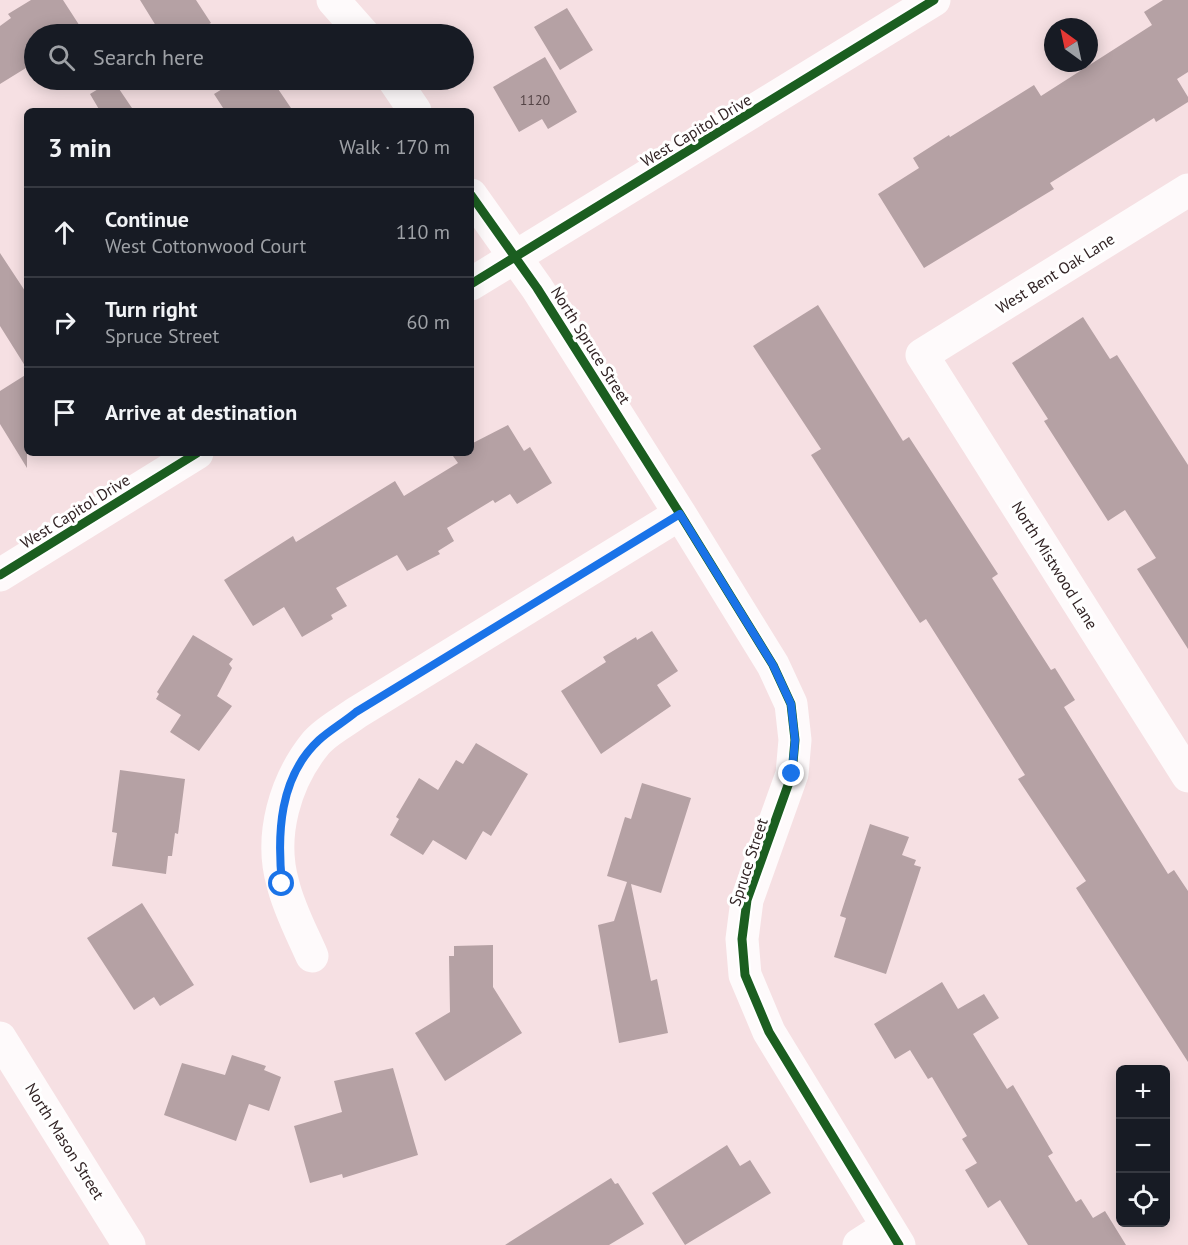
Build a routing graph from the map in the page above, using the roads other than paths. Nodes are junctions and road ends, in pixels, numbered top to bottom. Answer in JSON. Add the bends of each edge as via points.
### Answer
{"nodes":[{"id":1,"x":333,"y":0,"type":"edge"},
{"id":2,"x":919,"y":4,"type":"edge"},
{"id":3,"x":354,"y":24,"type":"edge"},
{"id":4,"x":401,"y":90,"type":"edge"},
{"id":5,"x":413,"y":108,"type":"edge"},
{"id":6,"x":1188,"y":190,"type":"edge"},
{"id":7,"x":474,"y":199,"type":"edge"},
{"id":8,"x":513,"y":257,"type":"junction"},
{"id":9,"x":474,"y":282,"type":"edge"},
{"id":10,"x":922,"y":355,"type":"joint"},
{"id":11,"x":192,"y":456,"type":"edge"},
{"id":12,"x":680,"y":514,"type":"junction"},
{"id":13,"x":0,"y":575,"type":"edge"},
{"id":14,"x":1188,"y":776,"type":"edge"},
{"id":15,"x":312,"y":956,"type":"dead end"},
{"id":16,"x":0,"y":1038,"type":"edge"},
{"id":17,"x":893,"y":1236,"type":"edge"},
{"id":18,"x":129,"y":1245,"type":"edge"},
{"id":19,"x":859,"y":1245,"type":"edge"}],
"edges":[{"from":1,"to":3,"type":"street"},
{"from":2,"to":8,"type":"street","name":"West Capitol Drive"},
{"from":4,"to":5,"type":"street"},
{"from":6,"to":10,"type":"street","name":"West Bent Oak Lane"},
{"from":7,"to":8,"type":"street","name":"North Spruce Street"},
{"from":8,"to":9,"type":"street","name":"West Capitol Drive"},
{"from":8,"to":12,"type":"street","name":"North Spruce Street","via":[[537,288]]},
{"from":10,"to":14,"type":"street","name":"North Mistwood Lane"},
{"from":11,"to":13,"type":"street","name":"West Capitol Drive"},
{"from":12,"to":15,"type":"street","via":[[356,712],[318,741],[296,772],[280,813],[282,884]]},
{"from":12,"to":17,"type":"street","name":"Spruce Street","via":[[773,665],[791,704],[795,740],[792,774],[747,900],[742,939],[745,975],[769,1032]]},
{"from":16,"to":18,"type":"street","name":"North Mason Street"},
{"from":17,"to":19,"type":"street"}]}
